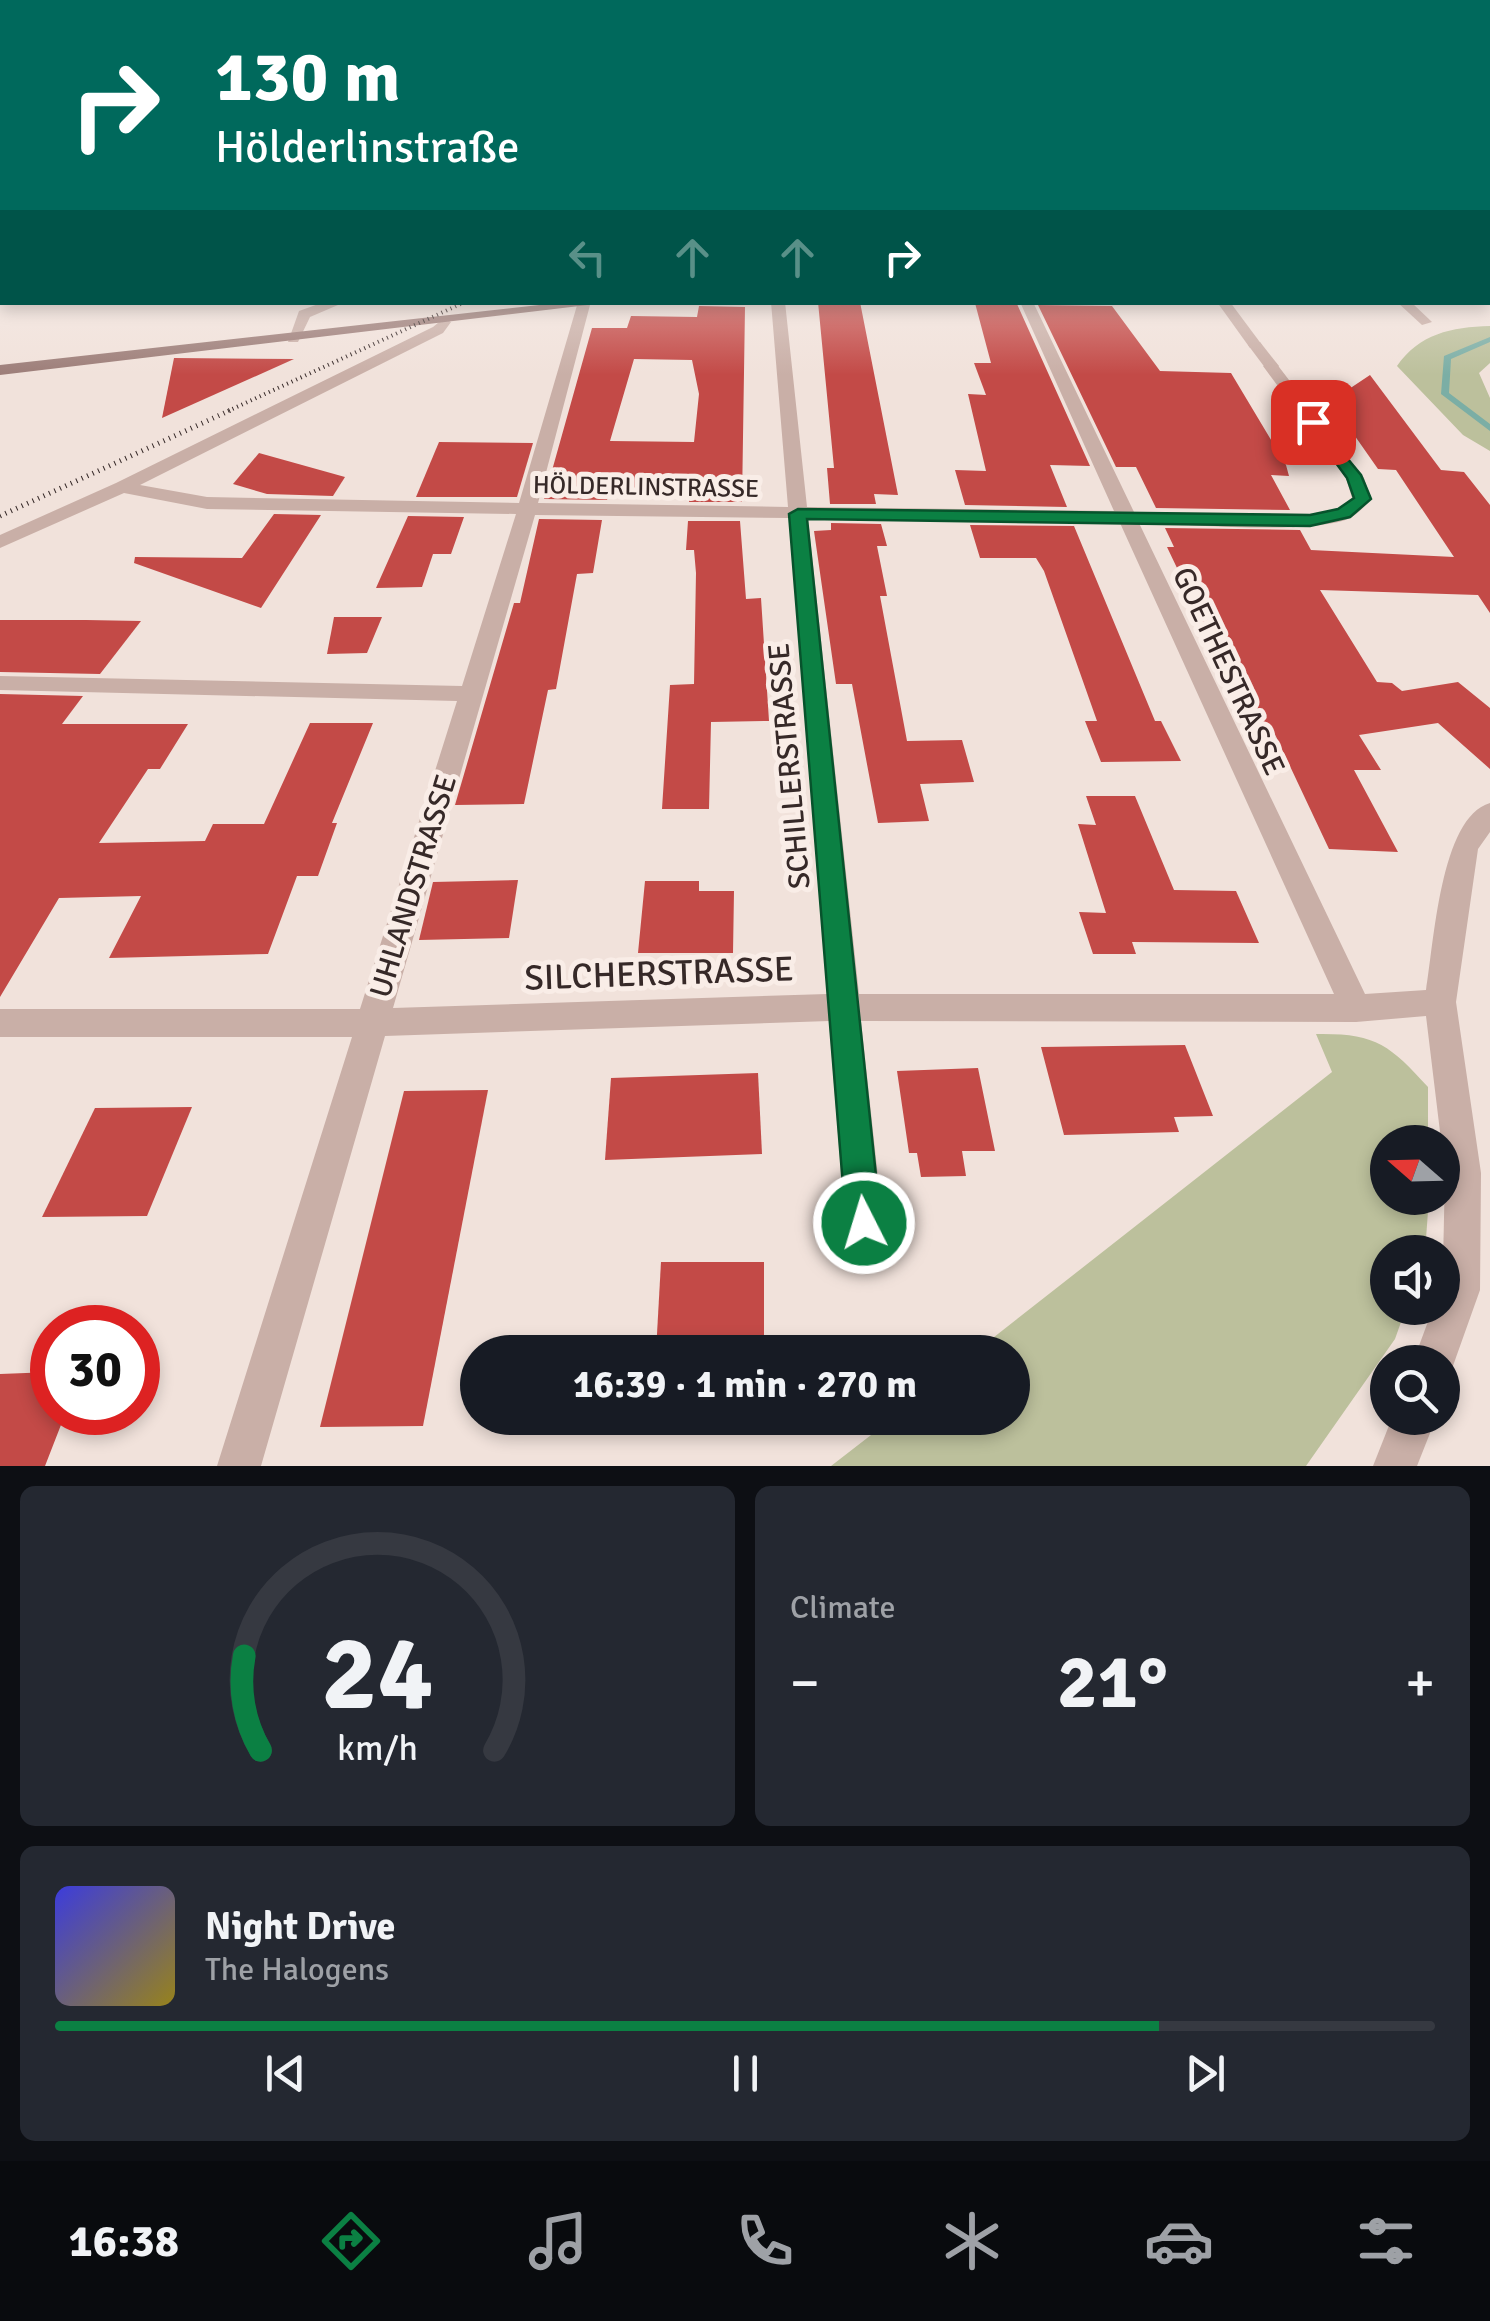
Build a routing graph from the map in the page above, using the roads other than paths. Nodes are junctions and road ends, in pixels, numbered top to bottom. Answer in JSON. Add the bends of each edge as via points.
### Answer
{"nodes":[{"id":1,"x":330,"y":305,"type":"edge"},
{"id":2,"x":587,"y":305,"type":"edge"},
{"id":3,"x":595,"y":305,"type":"edge"},
{"id":4,"x":778,"y":305,"type":"edge"},
{"id":5,"x":1027,"y":305,"type":"edge"},
{"id":6,"x":1225,"y":305,"type":"edge"},
{"id":7,"x":1407,"y":305,"type":"edge"},
{"id":8,"x":444,"y":322,"type":"junction"},
{"id":9,"x":1426,"y":322,"type":"dead end"},
{"id":10,"x":293,"y":339,"type":"junction"},
{"id":11,"x":0,"y":370,"type":"edge"},
{"id":12,"x":122,"y":487,"type":"junction"},
{"id":13,"x":527,"y":509,"type":"junction"},
{"id":14,"x":798,"y":514,"type":"junction"},
{"id":15,"x":1122,"y":516,"type":"junction"},
{"id":16,"x":0,"y":542,"type":"edge"},
{"id":17,"x":0,"y":683,"type":"edge"},
{"id":18,"x":471,"y":694,"type":"junction"},
{"id":19,"x":1490,"y":812,"type":"edge"},
{"id":20,"x":1440,"y":1002,"type":"junction"},
{"id":21,"x":844,"y":1007,"type":"junction"},
{"id":22,"x":1356,"y":1008,"type":"junction"},
{"id":23,"x":0,"y":1023,"type":"edge"},
{"id":24,"x":372,"y":1023,"type":"junction"},
{"id":25,"x":864,"y":1223,"type":"dead end"},
{"id":26,"x":1440,"y":1345,"type":"edge"},
{"id":27,"x":1407,"y":1435,"type":"edge"},
{"id":28,"x":239,"y":1466,"type":"edge"},
{"id":29,"x":1395,"y":1466,"type":"edge"}],
"edges":[{"from":1,"to":10,"type":"street","via":[[304,314]]},
{"from":2,"to":8,"type":"main road"},
{"from":3,"to":13,"type":"street","name":"UHLANDSTRASSE"},
{"from":4,"to":14,"type":"street","name":"SCHILLERSTRASSE"},
{"from":5,"to":15,"type":"street","name":"GOETHESTRASSE"},
{"from":6,"to":15,"type":"street","name":"HÖLDERLINSTRASSE","via":[[1355,478],[1362,499],[1344,514],[1310,520]]},
{"from":7,"to":9,"type":"lane"},
{"from":8,"to":10,"type":"main road"},
{"from":8,"to":12,"type":"street"},
{"from":10,"to":11,"type":"main road"},
{"from":12,"to":13,"type":"street","name":"HÖLDERLINSTRASSE","via":[[207,503]]},
{"from":12,"to":16,"type":"street"},
{"from":13,"to":14,"type":"street","name":"HÖLDERLINSTRASSE"},
{"from":13,"to":18,"type":"street","name":"UHLANDSTRASSE"},
{"from":14,"to":15,"type":"street","name":"HÖLDERLINSTRASSE"},
{"from":14,"to":21,"type":"street","name":"SCHILLERSTRASSE"},
{"from":15,"to":22,"type":"street","name":"GOETHESTRASSE"},
{"from":17,"to":18,"type":"street"},
{"from":18,"to":24,"type":"street","name":"UHLANDSTRASSE"},
{"from":19,"to":20,"type":"street","via":[[1464,847]]},
{"from":20,"to":22,"type":"street","name":"SILCHERSTRASSE"},
{"from":20,"to":26,"type":"street","via":[[1463,1173],[1460,1290]]},
{"from":21,"to":22,"type":"street","name":"SILCHERSTRASSE"},
{"from":21,"to":24,"type":"street","name":"SILCHERSTRASSE"},
{"from":21,"to":25,"type":"street","name":"SCHILLERSTRASSE"},
{"from":23,"to":24,"type":"street","name":"SILCHERSTRASSE"},
{"from":24,"to":28,"type":"street","name":"UHLANDSTRASSE"},
{"from":27,"to":29,"type":"street"}]}
